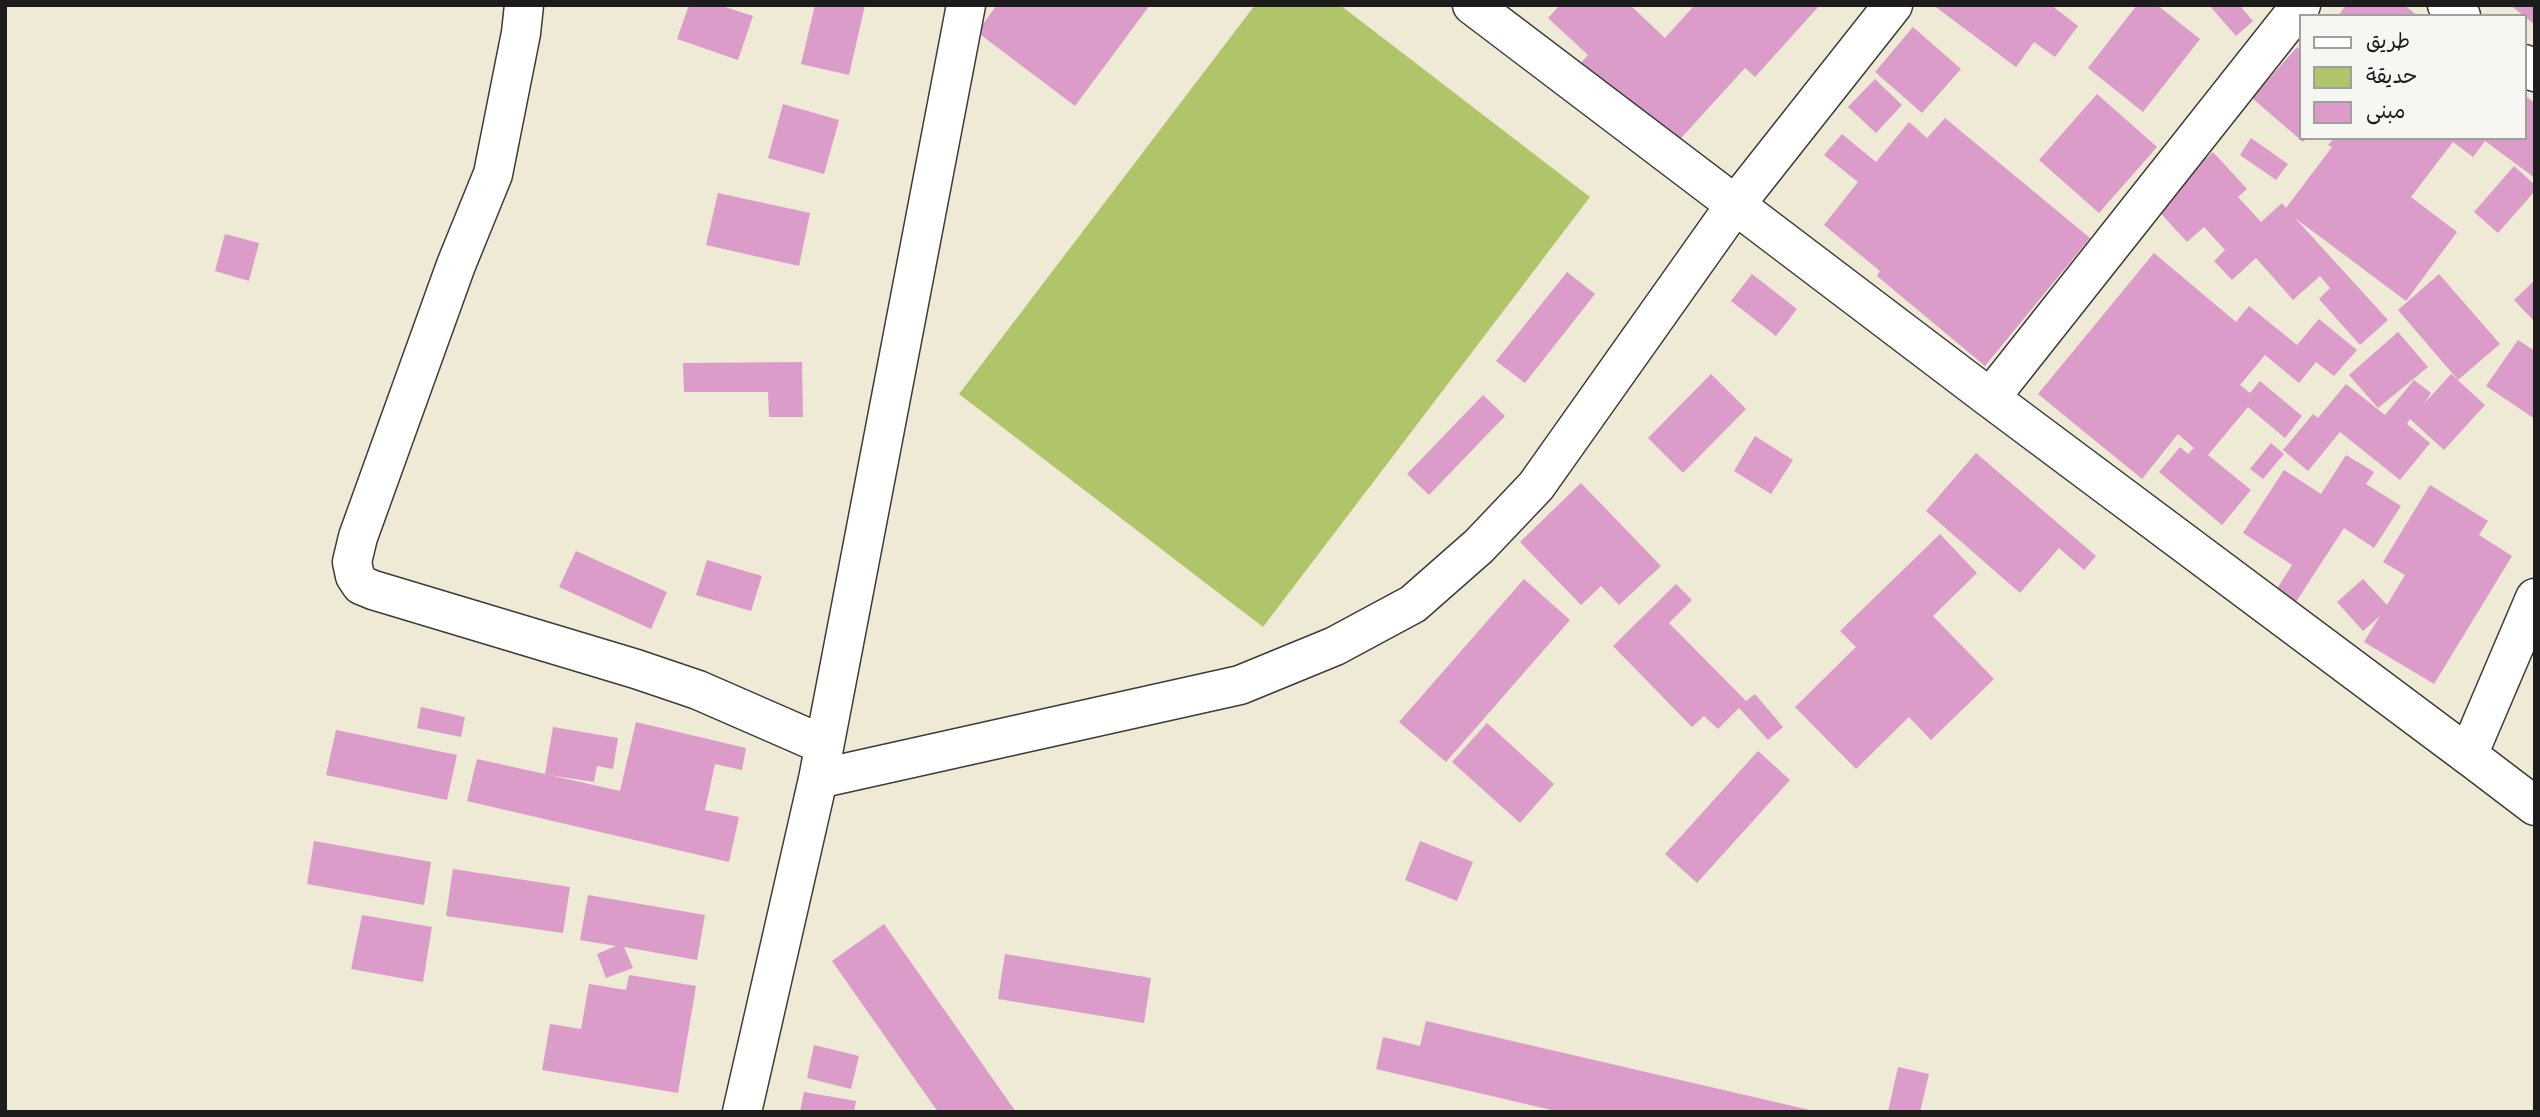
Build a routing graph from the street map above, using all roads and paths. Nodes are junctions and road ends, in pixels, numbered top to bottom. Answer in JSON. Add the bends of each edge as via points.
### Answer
{"nodes":[{"id":1,"x":524,"y":5,"type":"edge"},
{"id":2,"x":966,"y":5,"type":"edge"},
{"id":3,"x":1472,"y":5,"type":"edge"},
{"id":4,"x":1893,"y":5,"type":"edge"},
{"id":5,"x":2301,"y":5,"type":"edge"},
{"id":6,"x":1735,"y":205,"type":"junction"},
{"id":7,"x":1990,"y":398,"type":"junction"},
{"id":8,"x":2535,"y":598,"type":"edge"},
{"id":9,"x":2468,"y":755,"type":"junction"},
{"id":10,"x":821,"y":762,"type":"junction"},
{"id":11,"x":2535,"y":806,"type":"edge"},
{"id":12,"x":742,"y":1112,"type":"edge"}],
"edges":[{"from":1,"to":10,"type":"street","via":[[493,174],[358,537],[352,562],[355,576],[373,590],[698,690]]},
{"from":2,"to":10,"type":"street"},
{"from":3,"to":6,"type":"street"},
{"from":4,"to":6,"type":"street"},
{"from":5,"to":7,"type":"street"},
{"from":6,"to":7,"type":"street"},
{"from":6,"to":10,"type":"street","via":[[1536,486],[1479,546],[1413,604],[1335,646],[1240,685]]},
{"from":7,"to":9,"type":"street"},
{"from":8,"to":9,"type":"street"},
{"from":9,"to":11,"type":"street"},
{"from":10,"to":12,"type":"street"}]}
